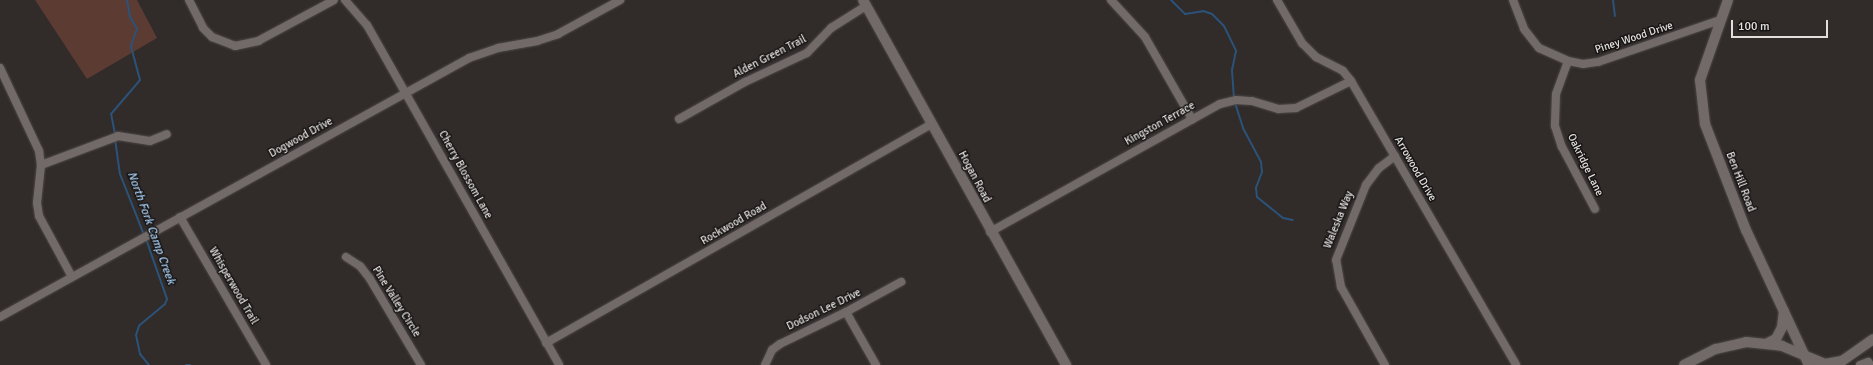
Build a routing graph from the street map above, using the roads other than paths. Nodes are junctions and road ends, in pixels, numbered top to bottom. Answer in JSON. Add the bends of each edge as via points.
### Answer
{"nodes":[{"id":1,"x":188,"y":0,"type":"edge"},
{"id":2,"x":334,"y":0,"type":"edge"},
{"id":3,"x":345,"y":0,"type":"edge"},
{"id":4,"x":620,"y":0,"type":"edge"},
{"id":5,"x":1111,"y":0,"type":"edge"},
{"id":6,"x":1277,"y":0,"type":"edge"},
{"id":7,"x":1513,"y":0,"type":"edge"},
{"id":8,"x":1728,"y":0,"type":"edge"},
{"id":9,"x":864,"y":3,"type":"edge"},
{"id":10,"x":1720,"y":20,"type":"junction"},
{"id":11,"x":1568,"y":61,"type":"junction"},
{"id":12,"x":0,"y":68,"type":"edge"},
{"id":13,"x":1351,"y":81,"type":"junction"},
{"id":14,"x":406,"y":93,"type":"junction"},
{"id":15,"x":679,"y":119,"type":"dead end"},
{"id":16,"x":1192,"y":119,"type":"junction"},
{"id":17,"x":932,"y":124,"type":"junction"},
{"id":18,"x":167,"y":134,"type":"dead end"},
{"id":19,"x":1395,"y":156,"type":"junction"},
{"id":20,"x":41,"y":165,"type":"junction"},
{"id":21,"x":1595,"y":209,"type":"dead end"},
{"id":22,"x":180,"y":217,"type":"junction"},
{"id":23,"x":990,"y":232,"type":"junction"},
{"id":24,"x":346,"y":257,"type":"dead end"},
{"id":25,"x":72,"y":277,"type":"junction"},
{"id":26,"x":901,"y":282,"type":"dead end"},
{"id":27,"x":1784,"y":311,"type":"junction"},
{"id":28,"x":846,"y":312,"type":"junction"},
{"id":29,"x":0,"y":317,"type":"edge"},
{"id":30,"x":1873,"y":340,"type":"edge"},
{"id":31,"x":546,"y":343,"type":"junction"},
{"id":32,"x":1766,"y":344,"type":"junction"},
{"id":33,"x":1804,"y":354,"type":"junction"},
{"id":34,"x":1837,"y":363,"type":"edge"},
{"id":35,"x":266,"y":365,"type":"edge"},
{"id":36,"x":421,"y":365,"type":"edge"},
{"id":37,"x":559,"y":365,"type":"edge"},
{"id":38,"x":765,"y":365,"type":"edge"},
{"id":39,"x":876,"y":365,"type":"edge"},
{"id":40,"x":1066,"y":365,"type":"edge"},
{"id":41,"x":1385,"y":365,"type":"edge"},
{"id":42,"x":1516,"y":365,"type":"edge"},
{"id":43,"x":1684,"y":365,"type":"edge"},
{"id":44,"x":1809,"y":365,"type":"edge"},
{"id":45,"x":1860,"y":365,"type":"edge"},
{"id":46,"x":1870,"y":365,"type":"edge"}],
"edges":[{"from":1,"to":2,"type":"street","via":[[212,37],[235,46],[258,41]]},
{"from":3,"to":14,"type":"street","name":"Cherry Blossom Lane","via":[[367,25]]},
{"from":4,"to":14,"type":"street","name":"Dogwood Drive","via":[[558,34],[537,41],[481,52]]},
{"from":5,"to":16,"type":"street","via":[[1145,37]]},
{"from":6,"to":13,"type":"street","name":"Arrowood Drive","via":[[1302,43],[1316,57],[1344,71]]},
{"from":7,"to":11,"type":"street","name":"Piney Wood Drive","via":[[1532,41],[1546,53]]},
{"from":8,"to":10,"type":"street","name":"Ben Hill Road"},
{"from":9,"to":15,"type":"street","name":"Alden Green Trail","via":[[830,28],[807,53],[744,82]]},
{"from":9,"to":17,"type":"street","name":"Hogan Road"},
{"from":10,"to":11,"type":"street","name":"Piney Wood Drive","via":[[1598,62],[1583,64]]},
{"from":10,"to":27,"type":"street","name":"Ben Hill Road","via":[[1700,80],[1705,124],[1746,230]]},
{"from":11,"to":21,"type":"street","name":"Oakridge Lane","via":[[1556,94],[1555,126],[1562,147]]},
{"from":12,"to":20,"type":"street","via":[[35,137]]},
{"from":13,"to":16,"type":"street","name":"Kingston Terrace","via":[[1296,108],[1279,109],[1252,100],[1234,100],[1220,104]]},
{"from":13,"to":19,"type":"street","name":"Arrowood Drive"},
{"from":14,"to":22,"type":"street","name":"Dogwood Drive"},
{"from":14,"to":31,"type":"street","name":"Cherry Blossom Lane"},
{"from":16,"to":23,"type":"street","name":"Kingston Terrace"},
{"from":17,"to":23,"type":"street","name":"Hogan Road"},
{"from":17,"to":31,"type":"street","name":"Rockwood Road"},
{"from":18,"to":20,"type":"street","via":[[150,141],[118,136]]},
{"from":19,"to":41,"type":"street","name":"Waleska Way","via":[[1379,168],[1366,185],[1336,260],[1336,271],[1341,287]]},
{"from":19,"to":42,"type":"street","name":"Arrowood Drive"},
{"from":20,"to":25,"type":"street","via":[[37,203],[39,216]]},
{"from":22,"to":25,"type":"street","name":"Dogwood Drive"},
{"from":22,"to":35,"type":"street","name":"Whisperwood Trail"},
{"from":23,"to":40,"type":"street","name":"Hogan Road"},
{"from":24,"to":36,"type":"street","name":"Pine Valley Circle","via":[[360,266],[370,279]]},
{"from":25,"to":29,"type":"street","name":"Dogwood Drive"},
{"from":26,"to":28,"type":"street","name":"Dodson Lee Drive"},
{"from":27,"to":32,"type":"street","via":[[1782,327],[1776,339]]},
{"from":27,"to":33,"type":"street","name":"Ben Hill Road"},
{"from":28,"to":38,"type":"street","name":"Dodson Lee Drive","via":[[780,344],[772,350]]},
{"from":28,"to":39,"type":"street"},
{"from":30,"to":34,"type":"street"},
{"from":31,"to":37,"type":"street","name":"Cherry Blossom Lane"},
{"from":32,"to":33,"type":"street","via":[[1782,346]]},
{"from":32,"to":43,"type":"street","via":[[1730,344]]},
{"from":33,"to":34,"type":"street","via":[[1825,364]]},
{"from":33,"to":44,"type":"street","name":"Ben Hill Road"},
{"from":45,"to":46,"type":"street","via":[[1868,362]]}]}
